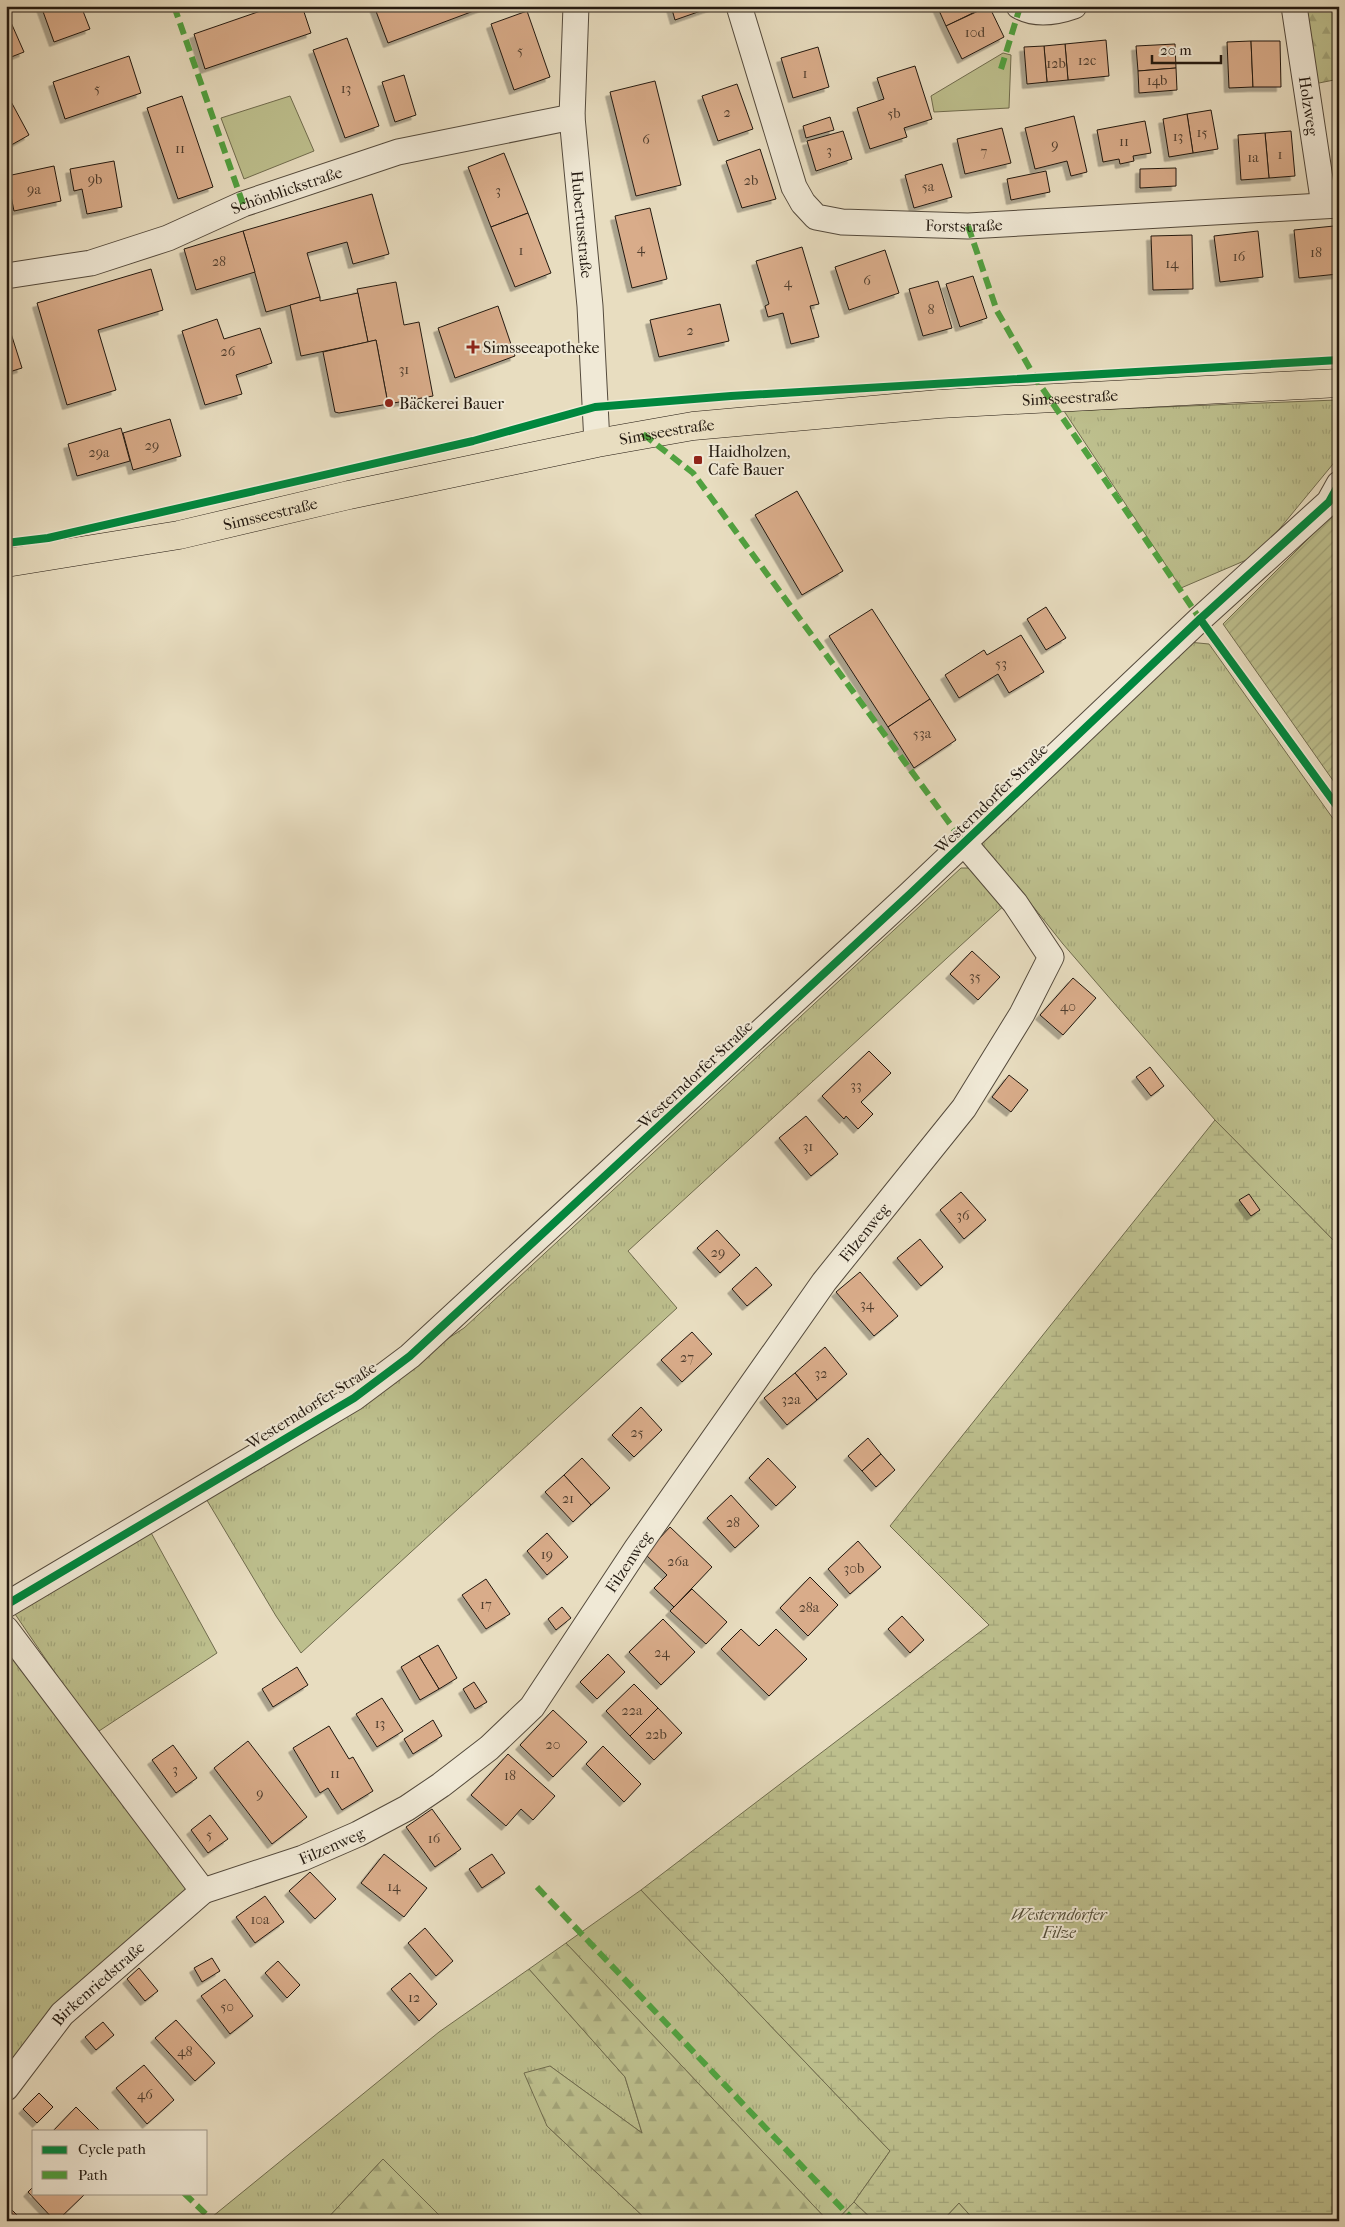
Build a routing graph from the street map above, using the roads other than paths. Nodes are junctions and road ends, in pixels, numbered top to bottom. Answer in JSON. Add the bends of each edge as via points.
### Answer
{"nodes":[{"id":1,"x":576,"y":6,"type":"edge"},
{"id":2,"x":739,"y":6,"type":"edge"},
{"id":3,"x":1019,"y":6,"type":"edge"},
{"id":4,"x":1074,"y":6,"type":"edge"},
{"id":5,"x":1294,"y":6,"type":"edge"},
{"id":6,"x":572,"y":117,"type":"junction"},
{"id":7,"x":1332,"y":205,"type":"edge"},
{"id":8,"x":6,"y":276,"type":"edge"},
{"id":9,"x":1339,"y":383,"type":"edge"},
{"id":10,"x":597,"y":443,"type":"junction"},
{"id":11,"x":1339,"y":484,"type":"edge"},
{"id":12,"x":6,"y":563,"type":"edge"},
{"id":13,"x":964,"y":843,"type":"junction"},
{"id":14,"x":6,"y":1605,"type":"edge"},
{"id":15,"x":6,"y":1629,"type":"edge"},
{"id":16,"x":204,"y":1891,"type":"junction"},
{"id":17,"x":6,"y":2088,"type":"edge"}],
"edges":[{"from":1,"to":6,"type":"street","name":"Hubertusstraße"},
{"from":2,"to":7,"type":"street","name":"Forststraße","via":[[794,187],[816,217],[842,222],[968,226]]},
{"from":3,"to":4,"type":"street","via":[[1044,12],[1058,12]]},
{"from":5,"to":7,"type":"street","name":"Holzweg"},
{"from":6,"to":8,"type":"street","name":"Schönblickstraße","via":[[398,152],[243,204],[168,238],[91,263]]},
{"from":6,"to":10,"type":"street","name":"Hubertusstraße","via":[[590,306]]},
{"from":9,"to":10,"type":"main road","name":"Simsseestraße","via":[[939,404],[702,425]]},
{"from":10,"to":12,"type":"main road","name":"Simsseestraße","via":[[349,495],[179,535]]},
{"from":11,"to":13,"type":"street","name":"Westerndorfer Straße","via":[[1329,502],[1200,619]]},
{"from":13,"to":14,"type":"street","name":"Westerndorfer Straße","via":[[410,1356],[354,1398]]},
{"from":13,"to":16,"type":"street","name":"Filzenweg","via":[[1015,903],[1051,957],[1022,1014],[964,1108],[824,1282],[637,1548],[532,1707],[489,1748],[407,1808],[303,1858]]},
{"from":15,"to":16,"type":"street"},
{"from":16,"to":17,"type":"street","name":"Birkenriedstraße","via":[[62,2014]]}]}
